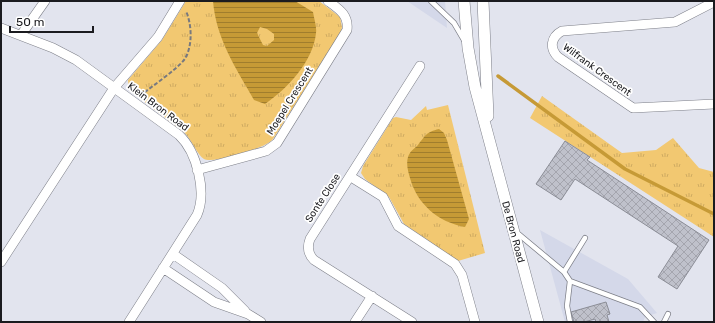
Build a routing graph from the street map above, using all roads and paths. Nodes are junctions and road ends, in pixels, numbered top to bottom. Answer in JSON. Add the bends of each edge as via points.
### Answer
{"nodes":[{"id":1,"x":45,"y":1,"type":"edge"},
{"id":2,"x":328,"y":1,"type":"edge"},
{"id":3,"x":430,"y":1,"type":"edge"},
{"id":4,"x":464,"y":1,"type":"edge"},
{"id":5,"x":483,"y":1,"type":"edge"},
{"id":6,"x":714,"y":2,"type":"edge"},
{"id":7,"x":182,"y":3,"type":"edge"},
{"id":8,"x":1,"y":28,"type":"edge"},
{"id":9,"x":21,"y":35,"type":"junction"},
{"id":10,"x":468,"y":48,"type":"junction"},
{"id":11,"x":420,"y":66,"type":"dead end"},
{"id":12,"x":114,"y":88,"type":"junction"},
{"id":13,"x":133,"y":102,"type":"junction"},
{"id":14,"x":714,"y":104,"type":"edge"},
{"id":15,"x":489,"y":142,"type":"junction"},
{"id":16,"x":197,"y":170,"type":"junction"},
{"id":17,"x":351,"y":177,"type":"junction"},
{"id":18,"x":512,"y":229,"type":"junction"},
{"id":19,"x":584,"y":238,"type":"dead end"},
{"id":20,"x":173,"y":254,"type":"junction"},
{"id":21,"x":1,"y":262,"type":"edge"},
{"id":22,"x":163,"y":268,"type":"junction"},
{"id":23,"x":564,"y":272,"type":"junction"},
{"id":24,"x":205,"y":276,"type":"junction"},
{"id":25,"x":570,"y":281,"type":"junction"},
{"id":26,"x":196,"y":290,"type":"junction"},
{"id":27,"x":372,"y":296,"type":"junction"},
{"id":28,"x":248,"y":314,"type":"junction"},
{"id":29,"x":668,"y":314,"type":"dead end"},
{"id":30,"x":129,"y":322,"type":"edge"},
{"id":31,"x":261,"y":322,"type":"edge"},
{"id":32,"x":355,"y":322,"type":"edge"},
{"id":33,"x":412,"y":322,"type":"edge"},
{"id":34,"x":475,"y":322,"type":"edge"},
{"id":35,"x":538,"y":322,"type":"edge"},
{"id":36,"x":570,"y":322,"type":"edge"},
{"id":37,"x":654,"y":322,"type":"edge"},
{"id":38,"x":664,"y":322,"type":"edge"}],
"edges":[{"from":1,"to":9,"type":"street"},
{"from":2,"to":16,"type":"street","name":"Moepel Crescent","via":[[343,12],[347,30],[276,143],[266,151]]},
{"from":3,"to":10,"type":"lane","via":[[458,28]]},
{"from":4,"to":10,"type":"street","name":"De Bron Road"},
{"from":5,"to":15,"type":"street","name":"De Bron Road"},
{"from":6,"to":14,"type":"street","name":"Wilfrank Crescent","via":[[675,22],[562,31],[555,36],[552,45],[558,57],[633,108]]},
{"from":7,"to":12,"type":"street","via":[[158,37]]},
{"from":7,"to":13,"type":"path","via":[[191,26],[188,51],[183,60]]},
{"from":8,"to":9,"type":"street","name":"Klein Bron Road"},
{"from":9,"to":12,"type":"street","name":"Klein Bron Road","via":[[76,60]]},
{"from":10,"to":15,"type":"street","name":"De Bron Road"},
{"from":11,"to":17,"type":"street","name":"Sonte Close"},
{"from":12,"to":13,"type":"street","name":"Klein Bron Road"},
{"from":12,"to":21,"type":"street"},
{"from":13,"to":16,"type":"street","name":"Klein Bron Road","via":[[185,142]]},
{"from":15,"to":18,"type":"street","name":"De Bron Road"},
{"from":16,"to":20,"type":"street","name":"Klein Bron Road","via":[[202,205]]},
{"from":17,"to":27,"type":"street","name":"Sonte Close","via":[[310,239],[308,248],[314,260]]},
{"from":17,"to":34,"type":"street","via":[[383,197],[398,226],[455,264],[462,275]]},
{"from":18,"to":23,"type":"lane"},
{"from":18,"to":35,"type":"street","name":"De Bron Road"},
{"from":19,"to":23,"type":"lane"},
{"from":20,"to":22,"type":"street","name":"Klein Bron Road"},
{"from":20,"to":24,"type":"street"},
{"from":22,"to":26,"type":"street"},
{"from":22,"to":30,"type":"street","name":"Klein Bron Road"},
{"from":23,"to":25,"type":"lane"},
{"from":24,"to":26,"type":"street"},
{"from":24,"to":28,"type":"street","via":[[222,288]]},
{"from":25,"to":36,"type":"lane","via":[[567,306]]},
{"from":25,"to":37,"type":"lane","via":[[640,307]]},
{"from":26,"to":28,"type":"street","via":[[214,302]]},
{"from":27,"to":32,"type":"street"},
{"from":27,"to":33,"type":"street"},
{"from":28,"to":31,"type":"street"},
{"from":29,"to":38,"type":"lane"}]}
